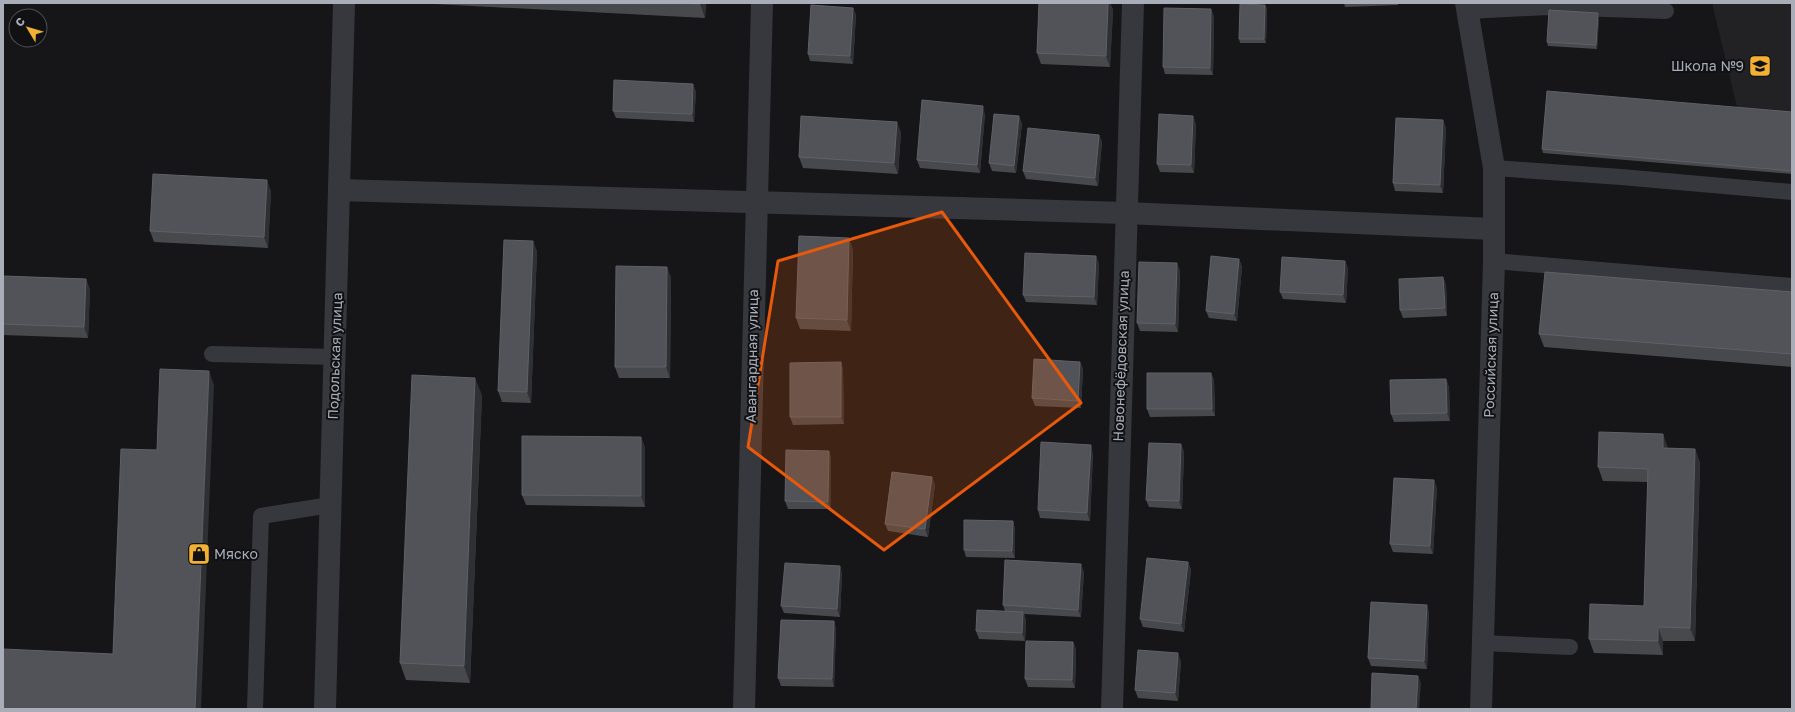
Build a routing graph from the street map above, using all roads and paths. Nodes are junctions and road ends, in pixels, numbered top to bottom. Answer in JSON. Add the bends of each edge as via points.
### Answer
{"nodes":[{"id":1,"x":344,"y":3,"type":"edge"},
{"id":2,"x":762,"y":3,"type":"edge"},
{"id":3,"x":1133,"y":3,"type":"edge"},
{"id":4,"x":1467,"y":7,"type":"edge"},
{"id":5,"x":1666,"y":11,"type":"dead end"},
{"id":6,"x":1494,"y":168,"type":"junction"},
{"id":7,"x":339,"y":190,"type":"junction"},
{"id":8,"x":1792,"y":192,"type":"edge"},
{"id":9,"x":756,"y":203,"type":"junction"},
{"id":10,"x":1125,"y":213,"type":"junction"},
{"id":11,"x":1494,"y":230,"type":"junction"},
{"id":12,"x":1494,"y":261,"type":"junction"},
{"id":13,"x":1792,"y":286,"type":"edge"},
{"id":14,"x":212,"y":354,"type":"dead end"},
{"id":15,"x":335,"y":357,"type":"junction"},
{"id":16,"x":330,"y":505,"type":"junction"},
{"id":17,"x":1483,"y":643,"type":"junction"},
{"id":18,"x":1570,"y":647,"type":"dead end"},
{"id":19,"x":255,"y":709,"type":"edge"},
{"id":20,"x":325,"y":709,"type":"edge"},
{"id":21,"x":744,"y":709,"type":"edge"},
{"id":22,"x":1112,"y":709,"type":"edge"},
{"id":23,"x":1481,"y":709,"type":"edge"}],
"edges":[{"from":1,"to":7,"type":"street","name":"Подольская улица"},
{"from":2,"to":9,"type":"street","name":"Авангардная улица"},
{"from":3,"to":10,"type":"street","name":"Новонефёдовская улица"},
{"from":4,"to":5,"type":"lane","via":[[1547,6]]},
{"from":4,"to":6,"type":"street","name":"Российская улица"},
{"from":6,"to":8,"type":"lane"},
{"from":6,"to":11,"type":"street","name":"Российская улица"},
{"from":7,"to":9,"type":"street"},
{"from":7,"to":15,"type":"street","name":"Подольская улица"},
{"from":9,"to":10,"type":"street"},
{"from":9,"to":21,"type":"street","name":"Авангардная улица"},
{"from":10,"to":11,"type":"street"},
{"from":10,"to":22,"type":"street","name":"Новонефёдовская улица"},
{"from":11,"to":12,"type":"street","name":"Российская улица"},
{"from":12,"to":13,"type":"lane"},
{"from":12,"to":17,"type":"street","name":"Российская улица"},
{"from":14,"to":15,"type":"lane"},
{"from":15,"to":16,"type":"street","name":"Подольская улица"},
{"from":16,"to":19,"type":"lane","via":[[261,516]]},
{"from":16,"to":20,"type":"street","name":"Подольская улица"},
{"from":17,"to":18,"type":"lane"},
{"from":17,"to":23,"type":"street","name":"Российская улица"}]}
